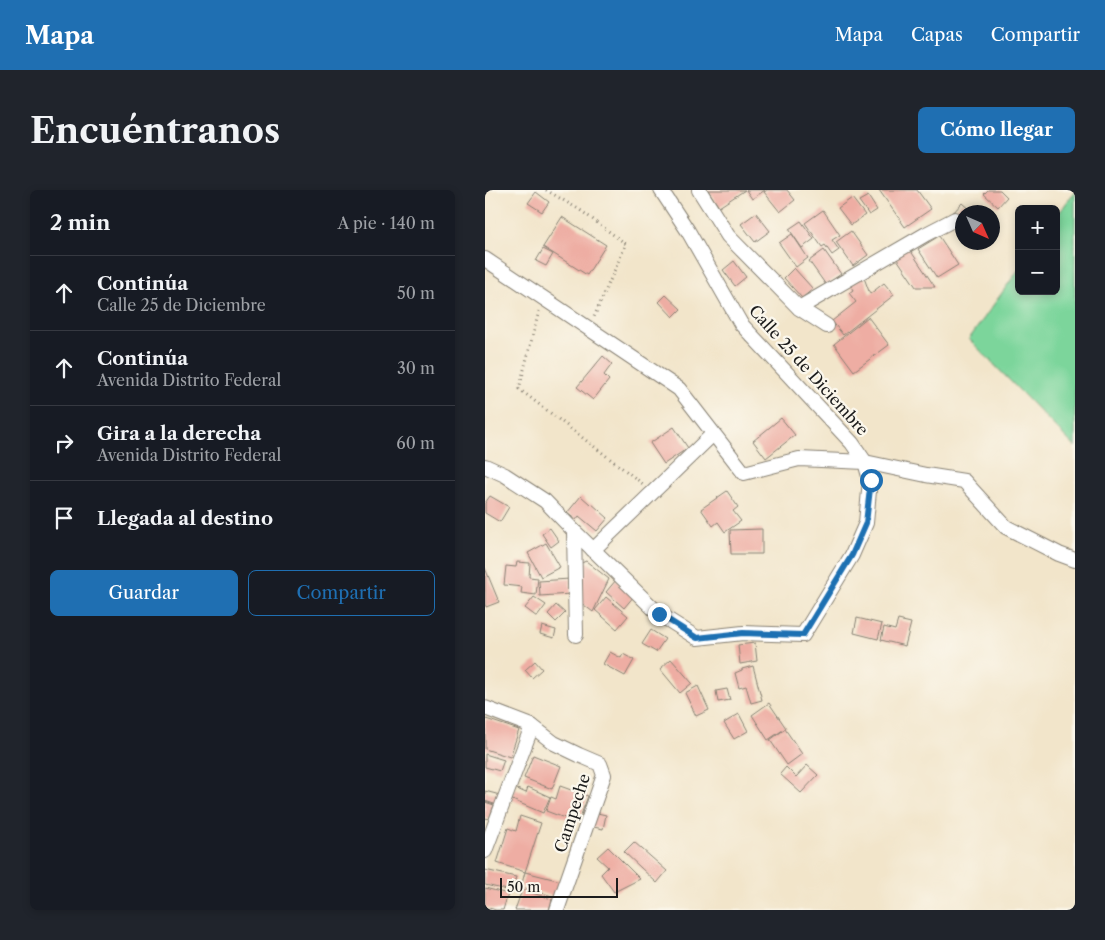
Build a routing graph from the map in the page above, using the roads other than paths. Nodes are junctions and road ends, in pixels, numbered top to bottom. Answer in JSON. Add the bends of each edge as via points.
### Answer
{"nodes":[{"id":1,"x":661,"y":190,"type":"edge"},
{"id":2,"x":699,"y":190,"type":"edge"},
{"id":3,"x":955,"y":219,"type":"dead end"},
{"id":4,"x":485,"y":260,"type":"edge"},
{"id":5,"x":799,"y":308,"type":"junction"},
{"id":6,"x":827,"y":326,"type":"dead end"},
{"id":7,"x":713,"y":434,"type":"junction"},
{"id":8,"x":865,"y":462,"type":"junction"},
{"id":9,"x":485,"y":466,"type":"edge"},
{"id":10,"x":573,"y":531,"type":"junction"},
{"id":11,"x":593,"y":550,"type":"junction"},
{"id":12,"x":1075,"y":560,"type":"edge"},
{"id":13,"x":576,"y":635,"type":"dead end"},
{"id":14,"x":485,"y":708,"type":"edge"},
{"id":15,"x":532,"y":726,"type":"junction"},
{"id":16,"x":485,"y":851,"type":"edge"},
{"id":17,"x":557,"y":910,"type":"edge"}],
"edges":[{"from":1,"to":8,"type":"street","name":"Calle 25 de Diciembre","via":[[741,324],[852,443]]},
{"from":2,"to":5,"type":"street","via":[[729,236]]},
{"from":3,"to":5,"type":"street"},
{"from":4,"to":7,"type":"street","via":[[679,389]]},
{"from":5,"to":6,"type":"street"},
{"from":7,"to":8,"type":"street","via":[[744,473],[799,459]]},
{"from":7,"to":11,"type":"street"},
{"from":8,"to":11,"type":"street","name":"Calle 25 de Diciembre","via":[[871,480],[866,523],[852,555],[803,635],[743,633],[697,638],[659,614]]},
{"from":8,"to":12,"type":"street","via":[[964,481],[1006,527]]},
{"from":9,"to":10,"type":"street","via":[[545,501]]},
{"from":10,"to":11,"type":"street"},
{"from":10,"to":13,"type":"street"},
{"from":14,"to":15,"type":"street","name":"Campeche"},
{"from":15,"to":16,"type":"street"},
{"from":15,"to":17,"type":"street","name":"Campeche","via":[[554,743],[600,764],[604,776]]}]}
